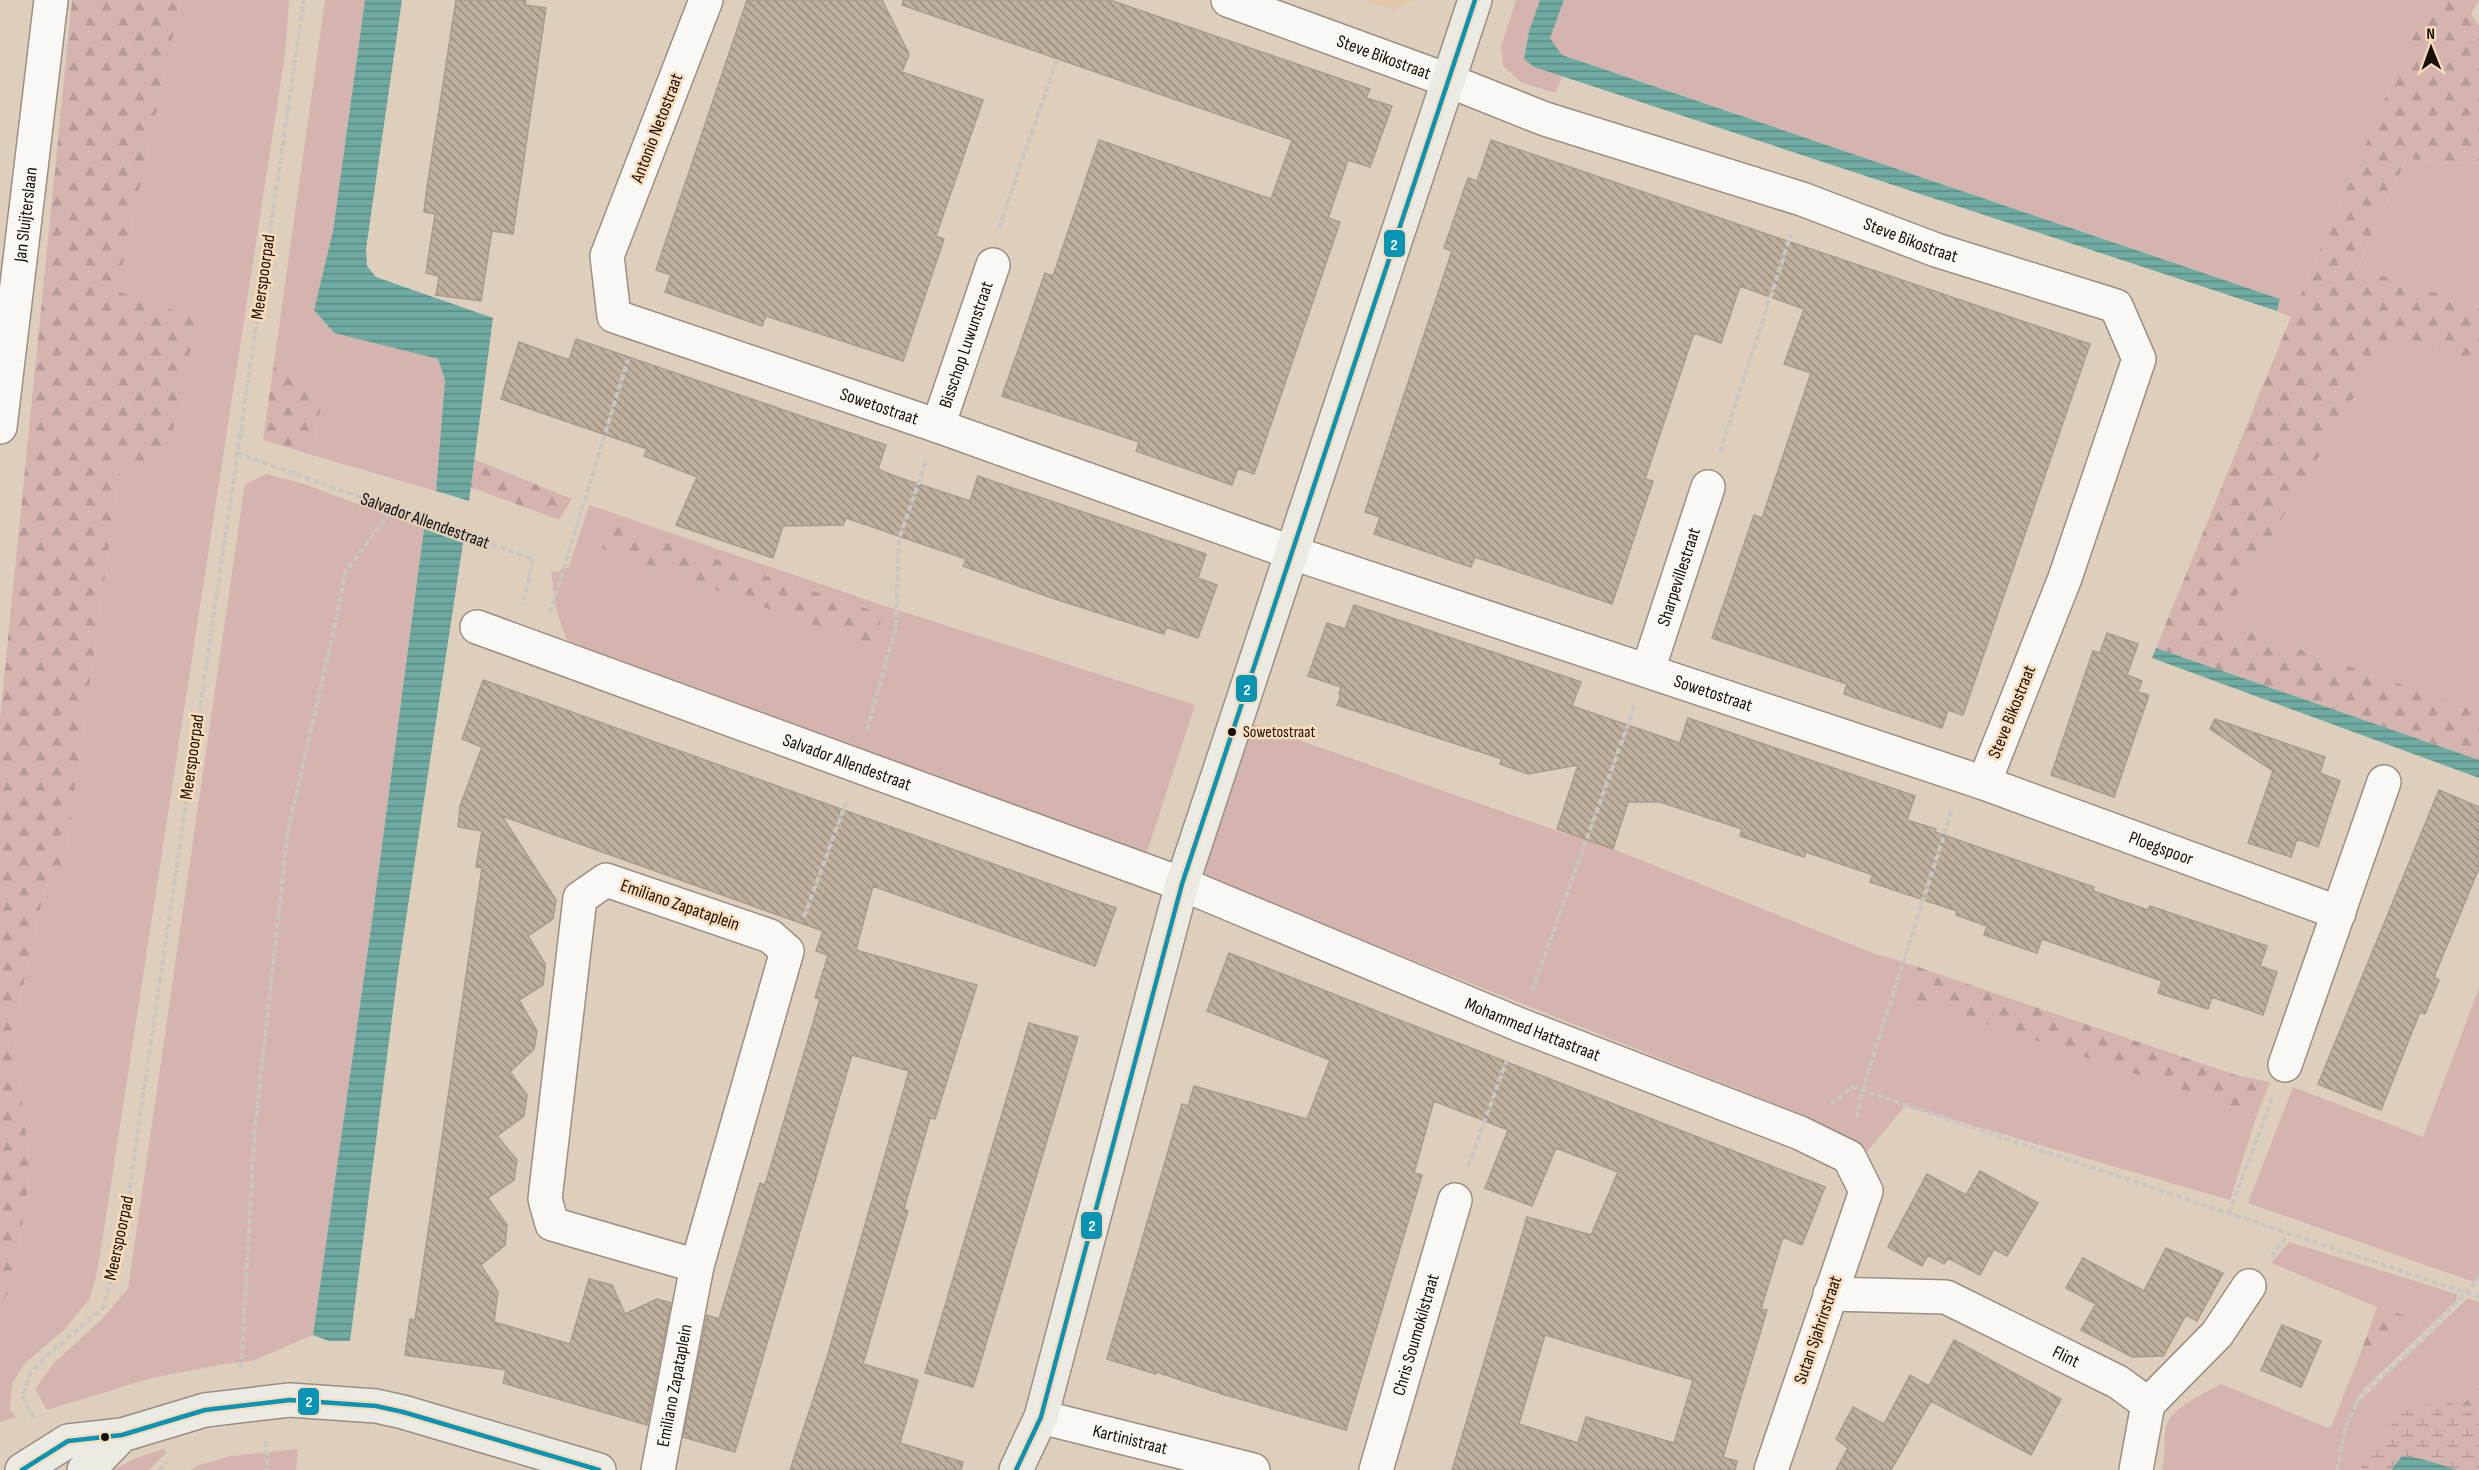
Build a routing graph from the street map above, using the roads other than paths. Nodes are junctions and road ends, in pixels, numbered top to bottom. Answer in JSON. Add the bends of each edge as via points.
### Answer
{"nodes":[{"id":1,"x":51,"y":0,"type":"edge"},
{"id":2,"x":706,"y":0,"type":"edge"},
{"id":3,"x":1228,"y":0,"type":"edge"},
{"id":4,"x":1475,"y":0,"type":"edge"},
{"id":5,"x":1447,"y":80,"type":"junction"},
{"id":6,"x":607,"y":256,"type":"joint"},
{"id":7,"x":993,"y":266,"type":"road end"},
{"id":8,"x":4,"y":352,"type":"edge"},
{"id":9,"x":938,"y":426,"type":"junction"},
{"id":10,"x":0,"y":427,"type":"edge"},
{"id":11,"x":1708,"y":486,"type":"road end"},
{"id":12,"x":1293,"y":553,"type":"junction"},
{"id":13,"x":477,"y":627,"type":"dead end"},
{"id":14,"x":1648,"y":669,"type":"junction"},
{"id":15,"x":1973,"y":780,"type":"junction"},
{"id":16,"x":2384,"y":782,"type":"dead end"},
{"id":17,"x":1182,"y":884,"type":"junction"},
{"id":18,"x":2339,"y":914,"type":"junction"},
{"id":19,"x":2285,"y":1065,"type":"road end"},
{"id":20,"x":1866,"y":1191,"type":"joint"},
{"id":21,"x":1455,"y":1200,"type":"road end"},
{"id":22,"x":697,"y":1266,"type":"junction"},
{"id":23,"x":2249,"y":1286,"type":"dead end"},
{"id":24,"x":1830,"y":1294,"type":"junction"},
{"id":25,"x":2148,"y":1404,"type":"junction"},
{"id":26,"x":1041,"y":1417,"type":"junction"},
{"id":27,"x":122,"y":1435,"type":"junction"},
{"id":28,"x":22,"y":1470,"type":"edge"},
{"id":29,"x":84,"y":1470,"type":"edge"},
{"id":30,"x":598,"y":1470,"type":"edge"},
{"id":31,"x":658,"y":1470,"type":"edge"},
{"id":32,"x":1016,"y":1470,"type":"edge"},
{"id":33,"x":1253,"y":1470,"type":"edge"},
{"id":34,"x":1376,"y":1470,"type":"edge"},
{"id":35,"x":1771,"y":1470,"type":"edge"},
{"id":36,"x":2136,"y":1470,"type":"edge"}],
"edges":[{"from":1,"to":8,"type":"street","name":"Jan Sluijterslaan"},
{"from":2,"to":6,"type":"street","name":"Antonio Netostraat"},
{"from":3,"to":5,"type":"street","name":"Steve Bikostraat"},
{"from":4,"to":5,"type":"street"},
{"from":5,"to":12,"type":"street"},
{"from":5,"to":15,"type":"street","name":"Steve Bikostraat","via":[[1545,119],[1802,199],[1936,250],[2116,306],[2139,360],[2065,578]]},
{"from":6,"to":9,"type":"street","name":"Sowetostraat","via":[[614,315]]},
{"from":7,"to":9,"type":"street","name":"Bisschop Luwunstraat"},
{"from":8,"to":10,"type":"street","name":"Jan Sluijterslaan"},
{"from":9,"to":12,"type":"street","name":"Sowetostraat"},
{"from":11,"to":14,"type":"street","name":"Sharpevillestraat"},
{"from":12,"to":14,"type":"street","name":"Sowetostraat"},
{"from":12,"to":17,"type":"street"},
{"from":13,"to":17,"type":"street","name":"Salvador Allendestraat"},
{"from":14,"to":15,"type":"street","name":"Sowetostraat"},
{"from":15,"to":18,"type":"street","name":"Ploegspoor"},
{"from":16,"to":18,"type":"street"},
{"from":17,"to":20,"type":"street","name":"Mohammed Hattastraat","via":[[1520,1026],[1800,1133],[1849,1157]]},
{"from":17,"to":26,"type":"street"},
{"from":18,"to":19,"type":"street"},
{"from":20,"to":24,"type":"street","name":"Sutan Sjahrirstraat"},
{"from":21,"to":34,"type":"street","name":"Chris Soumokilstraat"},
{"from":22,"to":22,"type":"street","name":"Emiliano Zapataplein","via":[[552,1224],[545,1199],[580,898],[606,880],[770,936],[787,951]]},
{"from":22,"to":31,"type":"street","name":"Emiliano Zapataplein"},
{"from":23,"to":25,"type":"street","via":[[2217,1335]]},
{"from":24,"to":25,"type":"street","name":"Flint","via":[[1946,1297],[2118,1382]]},
{"from":24,"to":35,"type":"street","name":"Sutan Sjahrirstraat"},
{"from":25,"to":36,"type":"street"},
{"from":26,"to":32,"type":"street"},
{"from":26,"to":33,"type":"street","name":"Kartinistraat"},
{"from":27,"to":28,"type":"street","via":[[68,1441]]},
{"from":27,"to":29,"type":"street"},
{"from":27,"to":30,"type":"street","via":[[205,1410],[265,1402],[376,1406]]}]}
